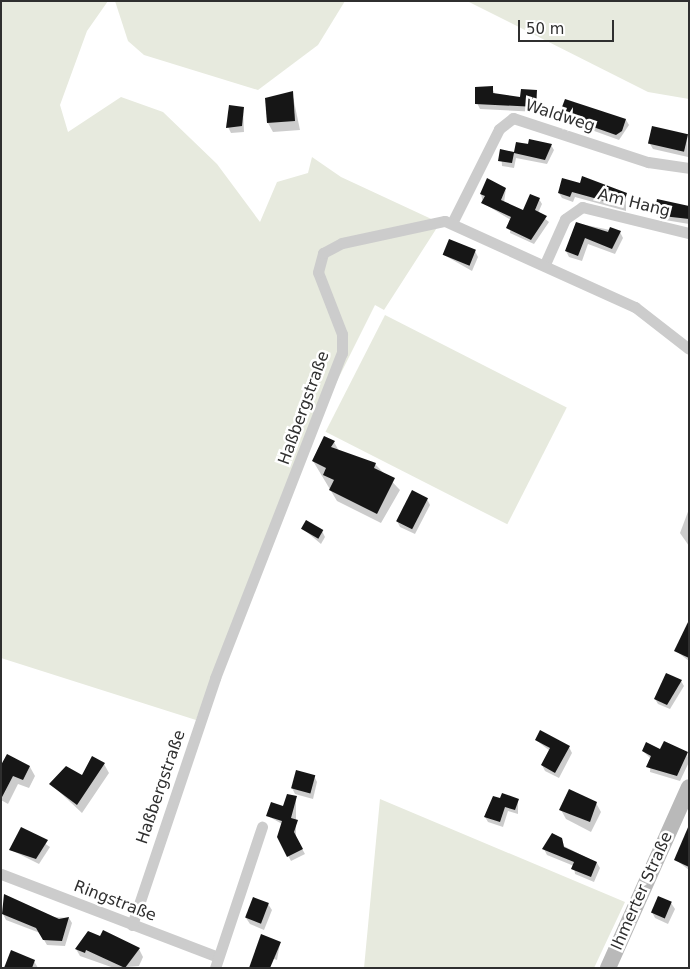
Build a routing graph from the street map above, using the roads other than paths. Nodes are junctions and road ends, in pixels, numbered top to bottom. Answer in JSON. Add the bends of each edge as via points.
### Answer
{"nodes":[{"id":1,"x":689,"y":168,"type":"edge"},
{"id":2,"x":452,"y":224,"type":"junction"},
{"id":3,"x":689,"y":233,"type":"edge"},
{"id":4,"x":545,"y":264,"type":"junction"},
{"id":5,"x":689,"y":349,"type":"edge"},
{"id":6,"x":689,"y":787,"type":"edge"},
{"id":7,"x":262,"y":827,"type":"dead end"},
{"id":8,"x":1,"y":874,"type":"edge"},
{"id":9,"x":132,"y":925,"type":"junction"},
{"id":10,"x":216,"y":962,"type":"edge"},
{"id":11,"x":608,"y":968,"type":"edge"}],
"edges":[{"from":1,"to":2,"type":"street","name":"Waldweg","via":[[648,162],[513,118],[499,129]]},
{"from":2,"to":4,"type":"street","name":"Haßbergstraße"},
{"from":2,"to":9,"type":"street","name":"Haßbergstraße","via":[[425,222],[342,243],[326,250],[320,259],[320,279],[340,328],[342,353],[216,678]]},
{"from":3,"to":4,"type":"street","name":"Am Hang","via":[[582,207],[565,218]]},
{"from":4,"to":5,"type":"street","name":"Haßbergstraße","via":[[635,307]]},
{"from":6,"to":11,"type":"main road","name":"Ihmerter Straße"},
{"from":7,"to":10,"type":"street","name":"Ringstraße"},
{"from":8,"to":9,"type":"street","name":"Ringstraße"},
{"from":9,"to":10,"type":"street","name":"Ringstraße"}]}
